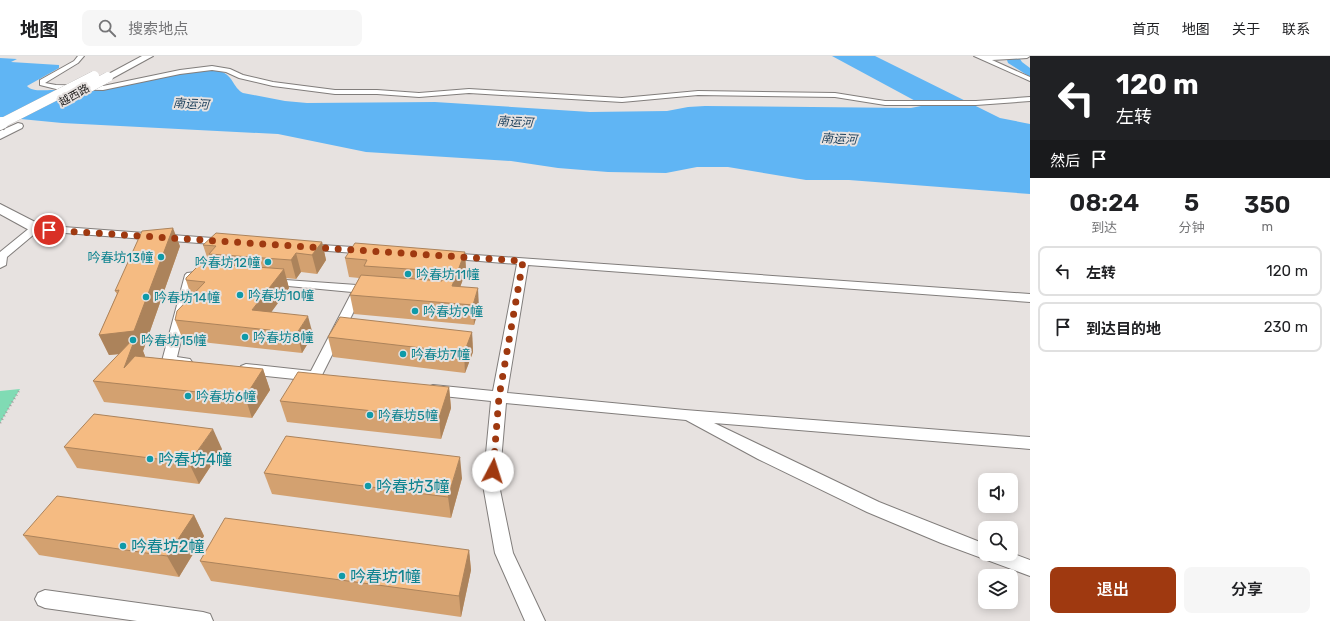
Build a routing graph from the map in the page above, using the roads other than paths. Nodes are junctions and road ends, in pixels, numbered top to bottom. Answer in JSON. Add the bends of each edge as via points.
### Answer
{"nodes":[{"id":1,"x":81,"y":56,"type":"edge"},
{"id":2,"x":135,"y":56,"type":"edge"},
{"id":3,"x":149,"y":56,"type":"edge"},
{"id":4,"x":1023,"y":56,"type":"edge"},
{"id":5,"x":1028,"y":56,"type":"edge"},
{"id":6,"x":980,"y":57,"type":"edge"},
{"id":7,"x":1030,"y":79,"type":"edge"},
{"id":8,"x":1030,"y":99,"type":"edge"},
{"id":9,"x":0,"y":124,"type":"edge"},
{"id":10,"x":0,"y":136,"type":"edge"},
{"id":11,"x":0,"y":208,"type":"edge"},
{"id":12,"x":36,"y":228,"type":"junction"},
{"id":13,"x":238,"y":242,"type":"edge"},
{"id":14,"x":294,"y":246,"type":"edge"},
{"id":15,"x":381,"y":252,"type":"edge"},
{"id":16,"x":436,"y":256,"type":"edge"},
{"id":17,"x":523,"y":261,"type":"junction"},
{"id":18,"x":0,"y":265,"type":"edge"},
{"id":19,"x":206,"y":276,"type":"edge"},
{"id":20,"x":260,"y":280,"type":"edge"},
{"id":21,"x":359,"y":289,"type":"junction"},
{"id":22,"x":381,"y":291,"type":"edge"},
{"id":23,"x":1030,"y":298,"type":"edge"},
{"id":24,"x":200,"y":364,"type":"edge"},
{"id":25,"x":230,"y":367,"type":"edge"},
{"id":26,"x":315,"y":376,"type":"junction"},
{"id":27,"x":330,"y":378,"type":"edge"},
{"id":28,"x":422,"y":388,"type":"edge"},
{"id":29,"x":499,"y":397,"type":"junction"},
{"id":30,"x":685,"y":415,"type":"junction"},
{"id":31,"x":1030,"y":443,"type":"edge"},
{"id":32,"x":978,"y":549,"type":"edge"},
{"id":33,"x":1010,"y":561,"type":"edge"},
{"id":34,"x":1030,"y":568,"type":"edge"},
{"id":35,"x":45,"y":599,"type":"dead end"},
{"id":36,"x":203,"y":621,"type":"edge"},
{"id":37,"x":536,"y":621,"type":"edge"}],
"edges":[{"from":1,"to":8,"type":"street","via":[[76,62],[42,80],[42,84],[56,87],[103,88],[212,68],[228,70],[241,77],[273,84],[335,92],[419,95],[469,91],[622,100],[698,92],[835,94],[878,102],[918,103],[976,103]]},
{"from":2,"to":9,"type":"main road","name":"越西路","bridge":true},
{"from":3,"to":10,"type":"main road","name":"越西路","bridge":true},
{"from":4,"to":5,"type":"street"},
{"from":4,"to":6,"type":"street"},
{"from":6,"to":7,"type":"street"},
{"from":11,"to":12,"type":"main road"},
{"from":12,"to":13,"type":"street"},
{"from":12,"to":18,"type":"street","via":[[2,256]]},
{"from":14,"to":15,"type":"street"},
{"from":16,"to":17,"type":"street"},
{"from":17,"to":23,"type":"street"},
{"from":17,"to":29,"type":"street"},
{"from":19,"to":24,"type":"street","via":[[191,275],[169,361]]},
{"from":20,"to":21,"type":"street"},
{"from":21,"to":22,"type":"street"},
{"from":21,"to":26,"type":"street"},
{"from":25,"to":26,"type":"street"},
{"from":26,"to":27,"type":"street"},
{"from":28,"to":29,"type":"street"},
{"from":29,"to":30,"type":"street"},
{"from":29,"to":37,"type":"street","via":[[491,485],[504,553]]},
{"from":30,"to":31,"type":"street"},
{"from":30,"to":32,"type":"street","via":[[816,482]]},
{"from":33,"to":34,"type":"street"},
{"from":35,"to":36,"type":"street"}]}
